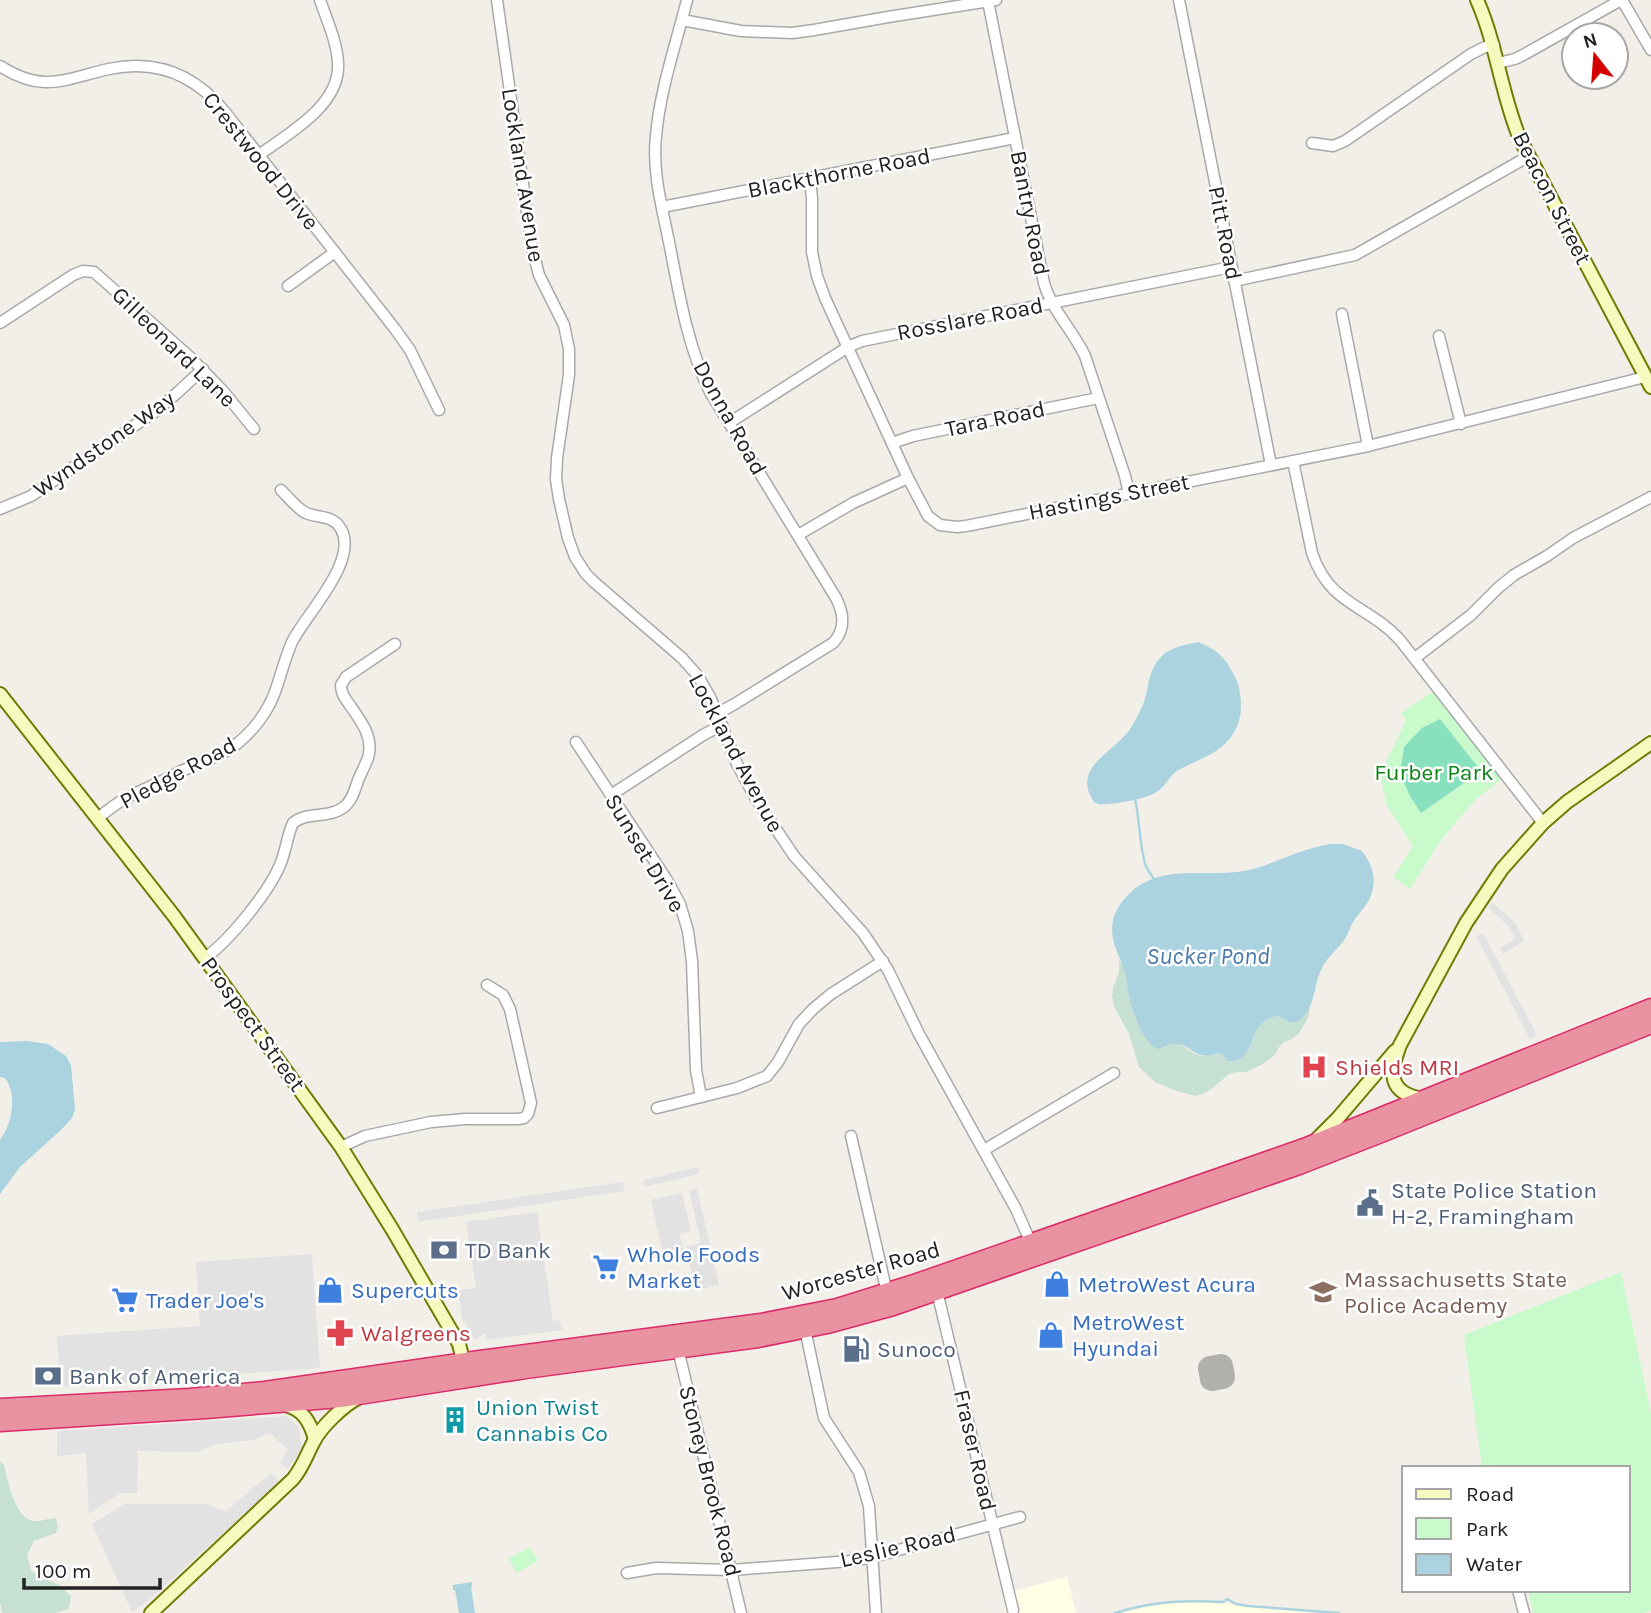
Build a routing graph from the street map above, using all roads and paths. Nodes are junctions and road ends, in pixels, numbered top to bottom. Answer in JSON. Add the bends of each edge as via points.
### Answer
{"nodes":[{"id":1,"x":320,"y":0,"type":"edge"},
{"id":2,"x":497,"y":0,"type":"edge"},
{"id":3,"x":687,"y":0,"type":"edge"},
{"id":4,"x":1179,"y":0,"type":"edge"},
{"id":5,"x":1477,"y":0,"type":"edge"},
{"id":6,"x":1621,"y":0,"type":"edge"},
{"id":7,"x":992,"y":1,"type":"edge"},
{"id":8,"x":682,"y":20,"type":"junction"},
{"id":9,"x":1494,"y":45,"type":"junction"},
{"id":10,"x":1651,"y":50,"type":"edge"},
{"id":11,"x":1498,"y":63,"type":"junction"},
{"id":12,"x":0,"y":66,"type":"edge"},
{"id":13,"x":1015,"y":138,"type":"junction"},
{"id":14,"x":1312,"y":143,"type":"dead end"},
{"id":15,"x":258,"y":155,"type":"junction"},
{"id":16,"x":1529,"y":156,"type":"junction"},
{"id":17,"x":810,"y":178,"type":"junction"},
{"id":18,"x":662,"y":208,"type":"junction"},
{"id":19,"x":335,"y":252,"type":"junction"},
{"id":20,"x":1231,"y":267,"type":"junction"},
{"id":21,"x":1234,"y":281,"type":"junction"},
{"id":22,"x":288,"y":286,"type":"dead end"},
{"id":23,"x":1051,"y":302,"type":"junction"},
{"id":24,"x":1342,"y":314,"type":"dead end"},
{"id":25,"x":0,"y":323,"type":"edge"},
{"id":26,"x":1439,"y":336,"type":"dead end"},
{"id":27,"x":848,"y":347,"type":"junction"},
{"id":28,"x":203,"y":369,"type":"junction"},
{"id":29,"x":1649,"y":384,"type":"edge"},
{"id":30,"x":1098,"y":398,"type":"junction"},
{"id":31,"x":439,"y":410,"type":"dead end"},
{"id":32,"x":729,"y":423,"type":"junction"},
{"id":33,"x":1461,"y":424,"type":"junction"},
{"id":34,"x":254,"y":429,"type":"dead end"},
{"id":35,"x":892,"y":443,"type":"junction"},
{"id":36,"x":1368,"y":446,"type":"junction"},
{"id":37,"x":1293,"y":461,"type":"junction"},
{"id":38,"x":1270,"y":465,"type":"junction"},
{"id":39,"x":908,"y":478,"type":"junction"},
{"id":40,"x":281,"y":490,"type":"dead end"},
{"id":41,"x":1129,"y":494,"type":"junction"},
{"id":42,"x":1651,"y":497,"type":"edge"},
{"id":43,"x":0,"y":509,"type":"edge"},
{"id":44,"x":798,"y":536,"type":"junction"},
{"id":45,"x":395,"y":644,"type":"dead end"},
{"id":46,"x":1415,"y":658,"type":"junction"},
{"id":47,"x":0,"y":694,"type":"edge"},
{"id":48,"x":718,"y":713,"type":"junction"},
{"id":49,"x":722,"y":725,"type":"junction"},
{"id":50,"x":576,"y":742,"type":"dead end"},
{"id":51,"x":1651,"y":743,"type":"edge"},
{"id":52,"x":611,"y":796,"type":"junction"},
{"id":53,"x":98,"y":818,"type":"junction"},
{"id":54,"x":1543,"y":823,"type":"junction"},
{"id":55,"x":205,"y":958,"type":"junction"},
{"id":56,"x":883,"y":961,"type":"junction"},
{"id":57,"x":487,"y":985,"type":"dead end"},
{"id":58,"x":1651,"y":1009,"type":"edge"},
{"id":59,"x":1651,"y":1024,"type":"edge"},
{"id":60,"x":1400,"y":1045,"type":"junction"},
{"id":61,"x":1114,"y":1073,"type":"dead end"},
{"id":62,"x":701,"y":1097,"type":"junction"},
{"id":63,"x":1427,"y":1098,"type":"junction"},
{"id":64,"x":657,"y":1108,"type":"dead end"},
{"id":65,"x":851,"y":1136,"type":"dead end"},
{"id":66,"x":341,"y":1147,"type":"junction"},
{"id":67,"x":1304,"y":1147,"type":"junction"},
{"id":68,"x":984,"y":1150,"type":"junction"},
{"id":69,"x":1031,"y":1243,"type":"junction"},
{"id":70,"x":937,"y":1291,"type":"junction"},
{"id":71,"x":887,"y":1293,"type":"junction"},
{"id":72,"x":805,"y":1329,"type":"junction"},
{"id":73,"x":678,"y":1349,"type":"junction"},
{"id":74,"x":465,"y":1370,"type":"junction"},
{"id":75,"x":367,"y":1394,"type":"junction"},
{"id":76,"x":281,"y":1404,"type":"junction"},
{"id":77,"x":0,"y":1408,"type":"edge"},
{"id":78,"x":0,"y":1422,"type":"edge"},
{"id":79,"x":315,"y":1439,"type":"junction"},
{"id":80,"x":1020,"y":1517,"type":"dead end"},
{"id":81,"x":993,"y":1524,"type":"junction"},
{"id":82,"x":873,"y":1557,"type":"junction"},
{"id":83,"x":731,"y":1570,"type":"junction"},
{"id":84,"x":627,"y":1573,"type":"dead end"},
{"id":85,"x":1519,"y":1592,"type":"edge"},
{"id":86,"x":1013,"y":1610,"type":"dead end"},
{"id":87,"x":151,"y":1613,"type":"edge"},
{"id":88,"x":741,"y":1613,"type":"edge"},
{"id":89,"x":877,"y":1613,"type":"edge"},
{"id":90,"x":1524,"y":1613,"type":"edge"}],
"edges":[{"from":1,"to":15,"type":"street","via":[[337,53],[336,83],[310,117]]},
{"from":2,"to":48,"type":"street","name":"Lockland Avenue","via":[[532,248],[567,336],[569,375],[556,479],[570,547],[594,582],[690,667]]},
{"from":3,"to":8,"type":"street","name":"Donna Road"},
{"from":4,"to":20,"type":"street","name":"Pitt Road"},
{"from":5,"to":9,"type":"street","name":"Beacon Street"},
{"from":6,"to":10,"type":"street"},
{"from":6,"to":11,"type":"street","via":[[1525,54]]},
{"from":7,"to":8,"type":"street","via":[[792,33],[741,31]]},
{"from":7,"to":13,"type":"street","name":"Bantry Road"},
{"from":8,"to":18,"type":"street","name":"Donna Road","via":[[657,125],[655,162]]},
{"from":9,"to":11,"type":"street","name":"Beacon Street"},
{"from":9,"to":14,"type":"street","via":[[1471,54],[1345,141],[1333,146]]},
{"from":11,"to":16,"type":"street","name":"Beacon Street","via":[[1510,112]]},
{"from":12,"to":15,"type":"street","name":"Crestwood Drive","via":[[18,76],[47,82],[118,67],[173,72],[210,94]]},
{"from":13,"to":17,"type":"street","name":"Blackthorne Road"},
{"from":13,"to":23,"type":"street","name":"Bantry Road"},
{"from":15,"to":19,"type":"street","name":"Crestwood Drive"},
{"from":16,"to":21,"type":"street","via":[[1354,255]]},
{"from":16,"to":29,"type":"street","name":"Beacon Street"},
{"from":17,"to":18,"type":"street","name":"Blackthorne Road"},
{"from":17,"to":27,"type":"street","name":"Hastings Street","via":[[814,264]]},
{"from":18,"to":32,"type":"street","name":"Donna Road","via":[[690,341],[704,380]]},
{"from":19,"to":22,"type":"street"},
{"from":19,"to":31,"type":"street","name":"Crestwood Drive","via":[[403,340]]},
{"from":20,"to":21,"type":"street","name":"Pitt Road"},
{"from":20,"to":23,"type":"street","name":"Rosslare Road"},
{"from":21,"to":38,"type":"street","name":"Pitt Road"},
{"from":23,"to":27,"type":"street","name":"Rosslare Road"},
{"from":23,"to":30,"type":"street","name":"Bantry Road","via":[[1082,347]]},
{"from":24,"to":36,"type":"street"},
{"from":25,"to":28,"type":"street","name":"Gilleonard Lane","via":[[73,275],[89,271]]},
{"from":26,"to":33,"type":"street"},
{"from":27,"to":32,"type":"street","name":"Rosslare Road"},
{"from":27,"to":35,"type":"street","name":"Hastings Street"},
{"from":28,"to":34,"type":"street","name":"Gilleonard Lane"},
{"from":28,"to":43,"type":"street","name":"Wyndstone Way","via":[[156,411],[31,496]]},
{"from":29,"to":33,"type":"street","name":"Hastings Street"},
{"from":30,"to":35,"type":"street","name":"Tara Road"},
{"from":30,"to":41,"type":"street","name":"Bantry Road"},
{"from":32,"to":44,"type":"street","name":"Donna Road"},
{"from":33,"to":36,"type":"street","name":"Hastings Street"},
{"from":35,"to":39,"type":"street","name":"Hastings Street"},
{"from":36,"to":37,"type":"street","name":"Hastings Street"},
{"from":37,"to":38,"type":"street","name":"Hastings Street"},
{"from":37,"to":46,"type":"street","via":[[1312,553],[1321,573],[1339,596],[1392,631]]},
{"from":38,"to":41,"type":"street","name":"Hastings Street"},
{"from":39,"to":41,"type":"street","name":"Hastings Street","via":[[928,516],[948,527]]},
{"from":39,"to":44,"type":"street","via":[[853,503]]},
{"from":40,"to":53,"type":"street","name":"Pledge Road","via":[[302,510],[335,522],[345,547],[330,585],[293,639],[270,703],[257,724],[233,747],[125,798]]},
{"from":42,"to":46,"type":"street","via":[[1514,575]]},
{"from":44,"to":48,"type":"street","name":"Donna Road","via":[[840,606],[842,630],[825,648]]},
{"from":45,"to":55,"type":"street","via":[[341,685],[342,695],[365,727],[369,744],[352,797],[338,811],[293,823],[284,857],[267,889]]},
{"from":46,"to":54,"type":"street"},
{"from":47,"to":53,"type":"street","name":"Prospect Street"},
{"from":48,"to":49,"type":"street","name":"Lockland Avenue"},
{"from":49,"to":52,"type":"street"},
{"from":49,"to":56,"type":"street","name":"Lockland Avenue","via":[[743,777],[779,835]]},
{"from":50,"to":52,"type":"street","name":"Sunset Drive"},
{"from":51,"to":54,"type":"street"},
{"from":52,"to":62,"type":"street","name":"Sunset Drive","via":[[673,891],[685,918]]},
{"from":53,"to":55,"type":"street","name":"Prospect Street"},
{"from":54,"to":60,"type":"street","via":[[1474,908]]},
{"from":55,"to":66,"type":"street","name":"Prospect Street"},
{"from":56,"to":62,"type":"street","via":[[813,1009],[767,1076]]},
{"from":56,"to":68,"type":"street","name":"Lockland Avenue"},
{"from":57,"to":66,"type":"street","via":[[503,995],[510,1009],[531,1103],[528,1114],[517,1119],[431,1122],[365,1136]]},
{"from":58,"to":63,"type":"highway","name":"Worcester Road"},
{"from":59,"to":70,"type":"highway","name":"Worcester Road","via":[[1299,1165]]},
{"from":60,"to":63,"type":"street","via":[[1394,1080],[1408,1095]]},
{"from":60,"to":67,"type":"street","via":[[1328,1129]]},
{"from":61,"to":68,"type":"street"},
{"from":62,"to":64,"type":"street"},
{"from":63,"to":67,"type":"highway","name":"Worcester Road"},
{"from":65,"to":71,"type":"street"},
{"from":66,"to":74,"type":"street","name":"Prospect Street","via":[[459,1345]]},
{"from":67,"to":69,"type":"highway","name":"Worcester Road"},
{"from":68,"to":69,"type":"street","name":"Lockland Avenue"},
{"from":69,"to":71,"type":"highway","name":"Worcester Road"},
{"from":70,"to":72,"type":"highway","name":"Worcester Road"},
{"from":70,"to":81,"type":"street","name":"Fraser Road"},
{"from":71,"to":74,"type":"highway","name":"Worcester Road","via":[[774,1321]]},
{"from":72,"to":73,"type":"highway","name":"Worcester Road"},
{"from":72,"to":82,"type":"street","via":[[824,1418],[853,1461],[865,1489]]},
{"from":73,"to":74,"type":"highway","name":"Worcester Road"},
{"from":73,"to":83,"type":"street","name":"Stoney Brook Road"},
{"from":74,"to":75,"type":"highway","name":"Worcester Road"},
{"from":74,"to":77,"type":"highway","name":"Worcester Road","via":[[190,1398]]},
{"from":75,"to":76,"type":"highway","name":"Worcester Road"},
{"from":75,"to":79,"type":"street","via":[[342,1408]]},
{"from":76,"to":78,"type":"highway","name":"Worcester Road"},
{"from":76,"to":79,"type":"street","via":[[300,1411]]},
{"from":79,"to":87,"type":"street","via":[[293,1479]]},
{"from":80,"to":81,"type":"street","name":"Leslie Road"},
{"from":81,"to":82,"type":"street","name":"Leslie Road"},
{"from":81,"to":86,"type":"street","name":"Fraser Road"},
{"from":82,"to":83,"type":"street","name":"Leslie Road"},
{"from":82,"to":89,"type":"street"},
{"from":83,"to":84,"type":"street","name":"Leslie Road","via":[[656,1568]]},
{"from":83,"to":88,"type":"street","name":"Stoney Brook Road"},
{"from":85,"to":90,"type":"street"}]}
